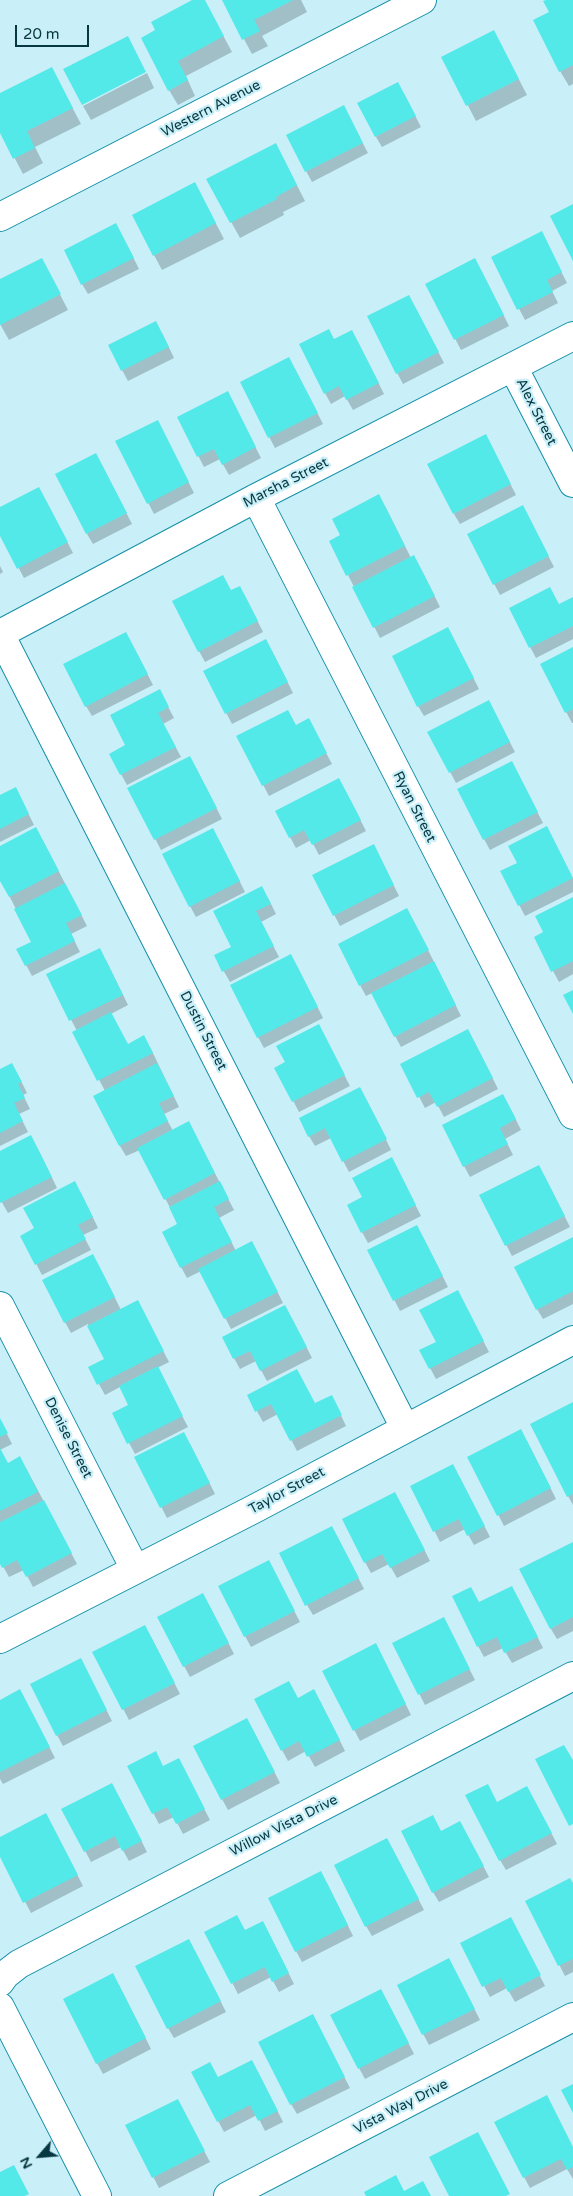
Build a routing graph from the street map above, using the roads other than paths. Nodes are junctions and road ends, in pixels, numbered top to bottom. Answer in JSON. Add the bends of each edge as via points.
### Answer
{"nodes":[{"id":1,"x":422,"y":0,"type":"edge"},
{"id":2,"x":0,"y":217,"type":"edge"},
{"id":3,"x":573,"y":336,"type":"edge"},
{"id":4,"x":513,"y":367,"type":"junction"},
{"id":5,"x":573,"y":483,"type":"edge"},
{"id":6,"x":256,"y":498,"type":"junction"},
{"id":7,"x":0,"y":634,"type":"edge"},
{"id":8,"x":573,"y":1115,"type":"edge"},
{"id":9,"x":0,"y":1306,"type":"edge"},
{"id":10,"x":573,"y":1340,"type":"edge"},
{"id":11,"x":405,"y":1428,"type":"junction"},
{"id":12,"x":135,"y":1569,"type":"junction"},
{"id":13,"x":0,"y":1639,"type":"edge"},
{"id":14,"x":573,"y":1676,"type":"edge"},
{"id":15,"x":0,"y":1982,"type":"edge"},
{"id":16,"x":0,"y":2007,"type":"edge"},
{"id":17,"x":573,"y":2017,"type":"edge"},
{"id":18,"x":97,"y":2196,"type":"edge"},
{"id":19,"x":228,"y":2196,"type":"edge"}],
"edges":[{"from":1,"to":2,"type":"street","name":"Western Avenue"},
{"from":3,"to":4,"type":"street","name":"Marsha Street"},
{"from":4,"to":5,"type":"street","name":"Alex Street"},
{"from":4,"to":6,"type":"street","name":"Marsha Street"},
{"from":6,"to":7,"type":"street","name":"Marsha Street"},
{"from":6,"to":8,"type":"street","name":"Ryan Street"},
{"from":7,"to":11,"type":"street","name":"Dustin Street"},
{"from":9,"to":12,"type":"street","name":"Denise Street"},
{"from":10,"to":11,"type":"street","name":"Taylor Street"},
{"from":11,"to":12,"type":"street","name":"Taylor Street"},
{"from":12,"to":13,"type":"street","name":"Taylor Street"},
{"from":14,"to":15,"type":"street","name":"Willow Vista Drive","via":[[19,1964]]},
{"from":16,"to":18,"type":"street"},
{"from":17,"to":19,"type":"street","name":"Vista Way Drive"}]}
